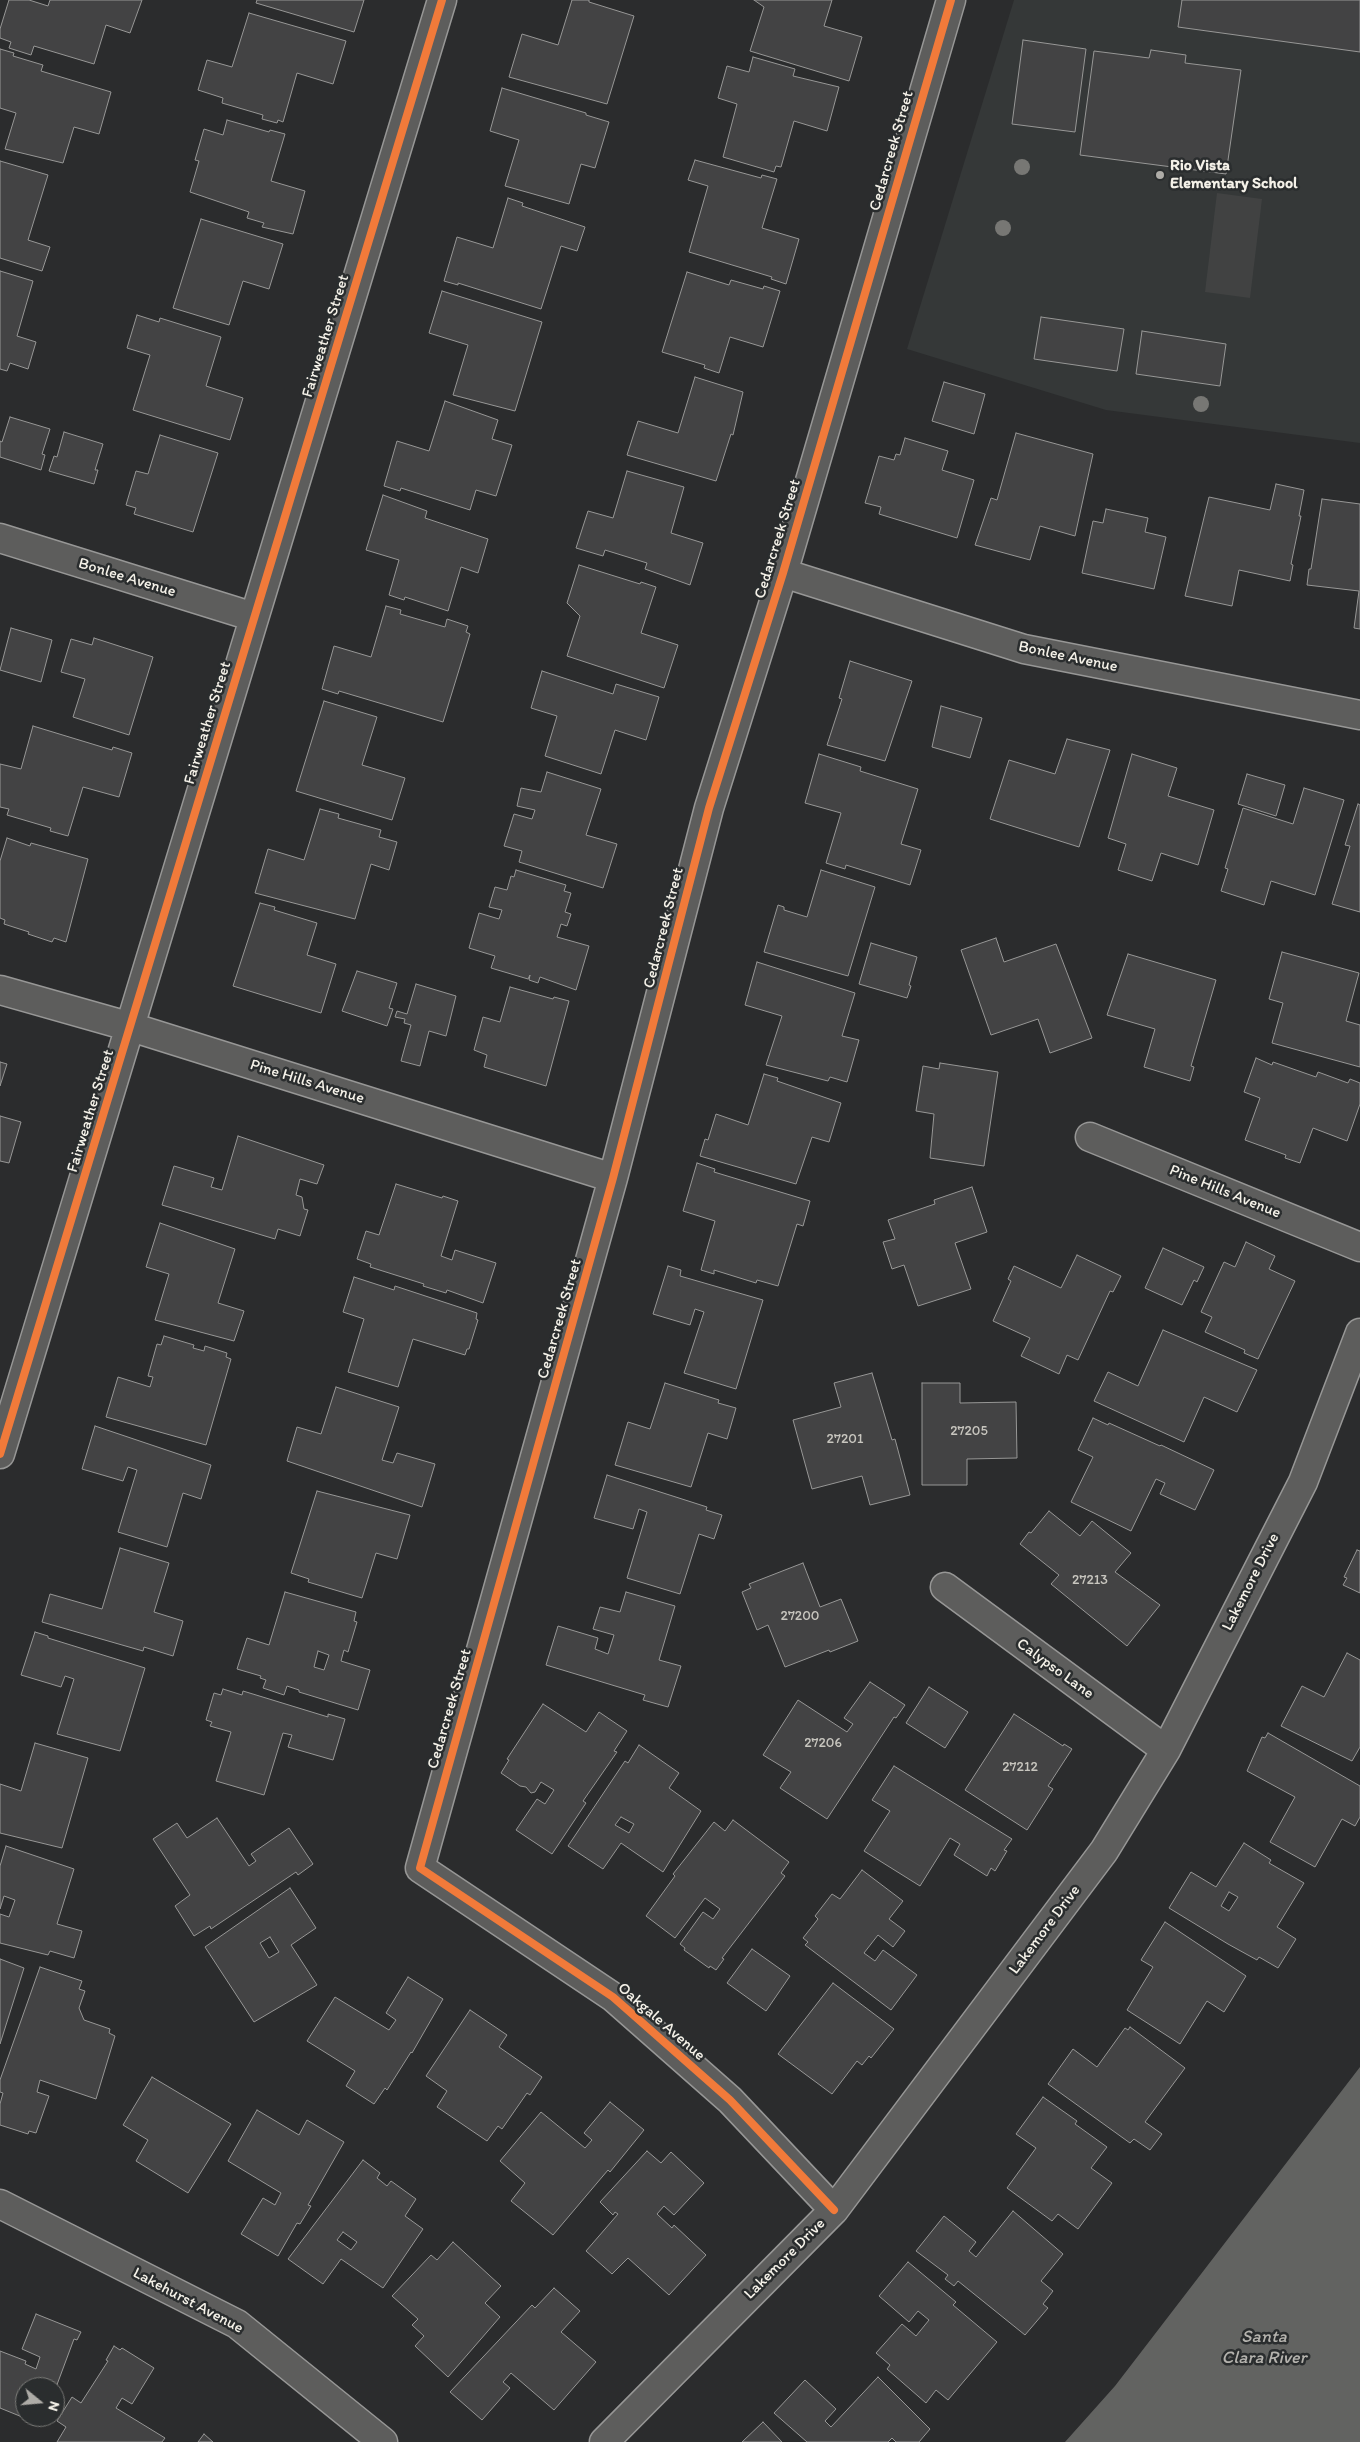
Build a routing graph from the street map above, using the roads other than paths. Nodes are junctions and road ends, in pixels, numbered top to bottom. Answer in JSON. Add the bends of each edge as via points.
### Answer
{"nodes":[{"id":1,"x":442,"y":0,"type":"edge"},
{"id":2,"x":951,"y":0,"type":"edge"},
{"id":3,"x":0,"y":538,"type":"edge"},
{"id":4,"x":783,"y":573,"type":"junction"},
{"id":5,"x":254,"y":617,"type":"junction"},
{"id":6,"x":1360,"y":715,"type":"edge"},
{"id":7,"x":0,"y":990,"type":"edge"},
{"id":8,"x":131,"y":1027,"type":"junction"},
{"id":9,"x":1090,"y":1137,"type":"dead end"},
{"id":10,"x":614,"y":1178,"type":"junction"},
{"id":11,"x":1360,"y":1247,"type":"edge"},
{"id":12,"x":1360,"y":1334,"type":"edge"},
{"id":13,"x":0,"y":1454,"type":"edge"},
{"id":14,"x":945,"y":1587,"type":"dead end"},
{"id":15,"x":1166,"y":1750,"type":"junction"},
{"id":16,"x":420,"y":1868,"type":"joint"},
{"id":17,"x":0,"y":2204,"type":"edge"},
{"id":18,"x":834,"y":2210,"type":"junction"},
{"id":19,"x":383,"y":2442,"type":"edge"},
{"id":20,"x":604,"y":2442,"type":"edge"}],
"edges":[{"from":1,"to":5,"type":"street","name":"Fairweather Street"},
{"from":2,"to":4,"type":"street","name":"Cedarcreek Street"},
{"from":3,"to":5,"type":"street","name":"Bonlee Avenue"},
{"from":4,"to":6,"type":"street","name":"Bonlee Avenue","via":[[1024,649]]},
{"from":4,"to":10,"type":"street","name":"Cedarcreek Street","via":[[709,808]]},
{"from":5,"to":8,"type":"street","name":"Fairweather Street"},
{"from":7,"to":8,"type":"street","name":"Pine Hills Avenue"},
{"from":8,"to":10,"type":"street","name":"Pine Hills Avenue"},
{"from":8,"to":13,"type":"street","name":"Fairweather Street"},
{"from":9,"to":11,"type":"street","name":"Pine Hills Avenue"},
{"from":10,"to":16,"type":"street","name":"Cedarcreek Street"},
{"from":12,"to":15,"type":"street","name":"Lakemore Drive","via":[[1302,1482]]},
{"from":14,"to":15,"type":"street","name":"Calypso Lane"},
{"from":15,"to":18,"type":"street","name":"Lakemore Drive","via":[[1104,1851]]},
{"from":16,"to":18,"type":"street","name":"Oakgale Avenue","via":[[613,1997],[730,2100]]},
{"from":17,"to":19,"type":"street","name":"Lakehurst Avenue","via":[[237,2324]]},
{"from":18,"to":20,"type":"street","name":"Lakemore Drive"}]}
